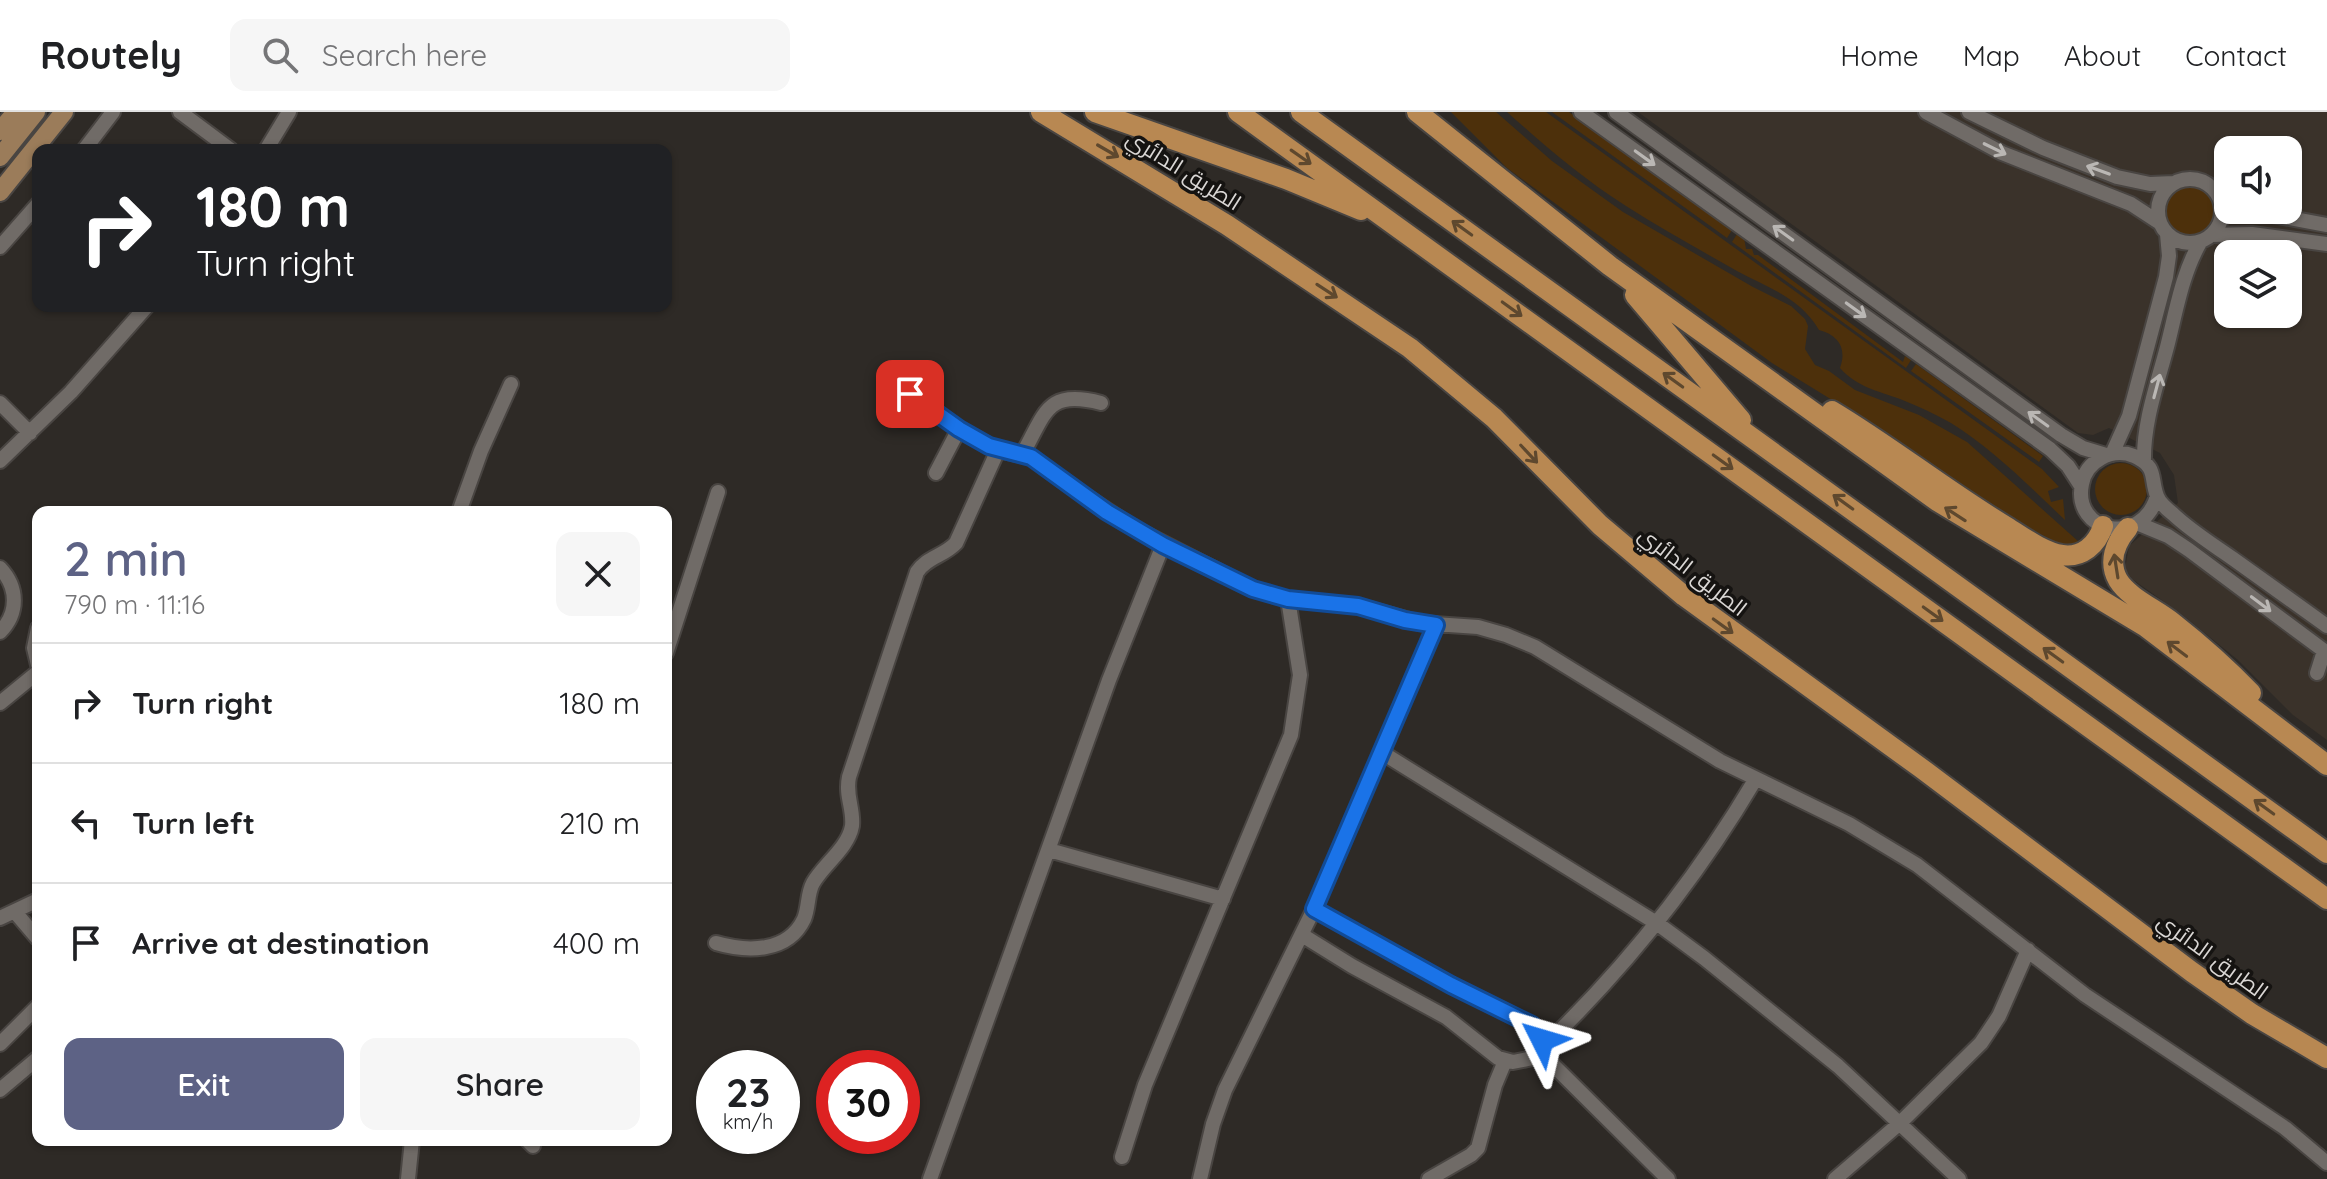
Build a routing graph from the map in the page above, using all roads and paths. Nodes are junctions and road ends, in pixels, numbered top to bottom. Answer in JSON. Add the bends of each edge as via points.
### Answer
{"nodes":[{"id":1,"x":16,"y":112,"type":"edge"},
{"id":2,"x":36,"y":112,"type":"edge"},
{"id":3,"x":64,"y":112,"type":"edge"},
{"id":4,"x":113,"y":112,"type":"edge"},
{"id":5,"x":180,"y":112,"type":"edge"},
{"id":6,"x":289,"y":112,"type":"edge"},
{"id":7,"x":1041,"y":112,"type":"edge"},
{"id":8,"x":1095,"y":112,"type":"edge"},
{"id":9,"x":1238,"y":112,"type":"edge"},
{"id":10,"x":1301,"y":112,"type":"edge"},
{"id":11,"x":1417,"y":112,"type":"edge"},
{"id":12,"x":1436,"y":112,"type":"edge"},
{"id":13,"x":1581,"y":112,"type":"edge"},
{"id":14,"x":1616,"y":112,"type":"edge"},
{"id":15,"x":1926,"y":112,"type":"edge"},
{"id":16,"x":1969,"y":112,"type":"edge"},
{"id":17,"x":0,"y":131,"type":"edge"},
{"id":18,"x":1457,"y":143,"type":"junction"},
{"id":19,"x":38,"y":144,"type":"edge"},
{"id":20,"x":89,"y":144,"type":"edge"},
{"id":21,"x":223,"y":144,"type":"edge"},
{"id":22,"x":270,"y":144,"type":"edge"},
{"id":23,"x":32,"y":152,"type":"edge"},
{"id":24,"x":0,"y":157,"type":"edge"},
{"id":25,"x":2174,"y":183,"type":"junction"},
{"id":26,"x":2214,"y":188,"type":"edge"},
{"id":27,"x":0,"y":192,"type":"edge"},
{"id":28,"x":32,"y":211,"type":"edge"},
{"id":29,"x":2302,"y":221,"type":"edge"},
{"id":30,"x":1396,"y":224,"type":"junction"},
{"id":31,"x":2219,"y":224,"type":"edge"},
{"id":32,"x":2327,"y":225,"type":"edge"},
{"id":33,"x":2164,"y":228,"type":"junction"},
{"id":34,"x":2206,"y":238,"type":"junction"},
{"id":35,"x":2327,"y":244,"type":"edge"},
{"id":36,"x":0,"y":247,"type":"edge"},
{"id":37,"x":1610,"y":266,"type":"junction"},
{"id":38,"x":141,"y":312,"type":"edge"},
{"id":39,"x":885,"y":377,"type":"dead end"},
{"id":40,"x":511,"y":384,"type":"dead end"},
{"id":41,"x":1793,"y":398,"type":"junction"},
{"id":42,"x":0,"y":403,"type":"edge"},
{"id":43,"x":1101,"y":403,"type":"dead end"},
{"id":44,"x":959,"y":429,"type":"junction"},
{"id":45,"x":30,"y":433,"type":"junction"},
{"id":46,"x":1759,"y":442,"type":"junction"},
{"id":47,"x":998,"y":450,"type":"junction"},
{"id":48,"x":1023,"y":453,"type":"junction"},
{"id":49,"x":2109,"y":455,"type":"junction"},
{"id":50,"x":0,"y":461,"type":"edge"},
{"id":51,"x":2144,"y":462,"type":"junction"},
{"id":52,"x":936,"y":473,"type":"dead end"},
{"id":53,"x":2081,"y":486,"type":"junction"},
{"id":54,"x":718,"y":492,"type":"dead end"},
{"id":55,"x":2157,"y":496,"type":"junction"},
{"id":56,"x":461,"y":506,"type":"edge"},
{"id":57,"x":2103,"y":526,"type":"junction"},
{"id":58,"x":2133,"y":526,"type":"junction"},
{"id":59,"x":1163,"y":545,"type":"junction"},
{"id":60,"x":0,"y":568,"type":"edge"},
{"id":61,"x":1288,"y":599,"type":"junction"},
{"id":62,"x":1436,"y":625,"type":"junction"},
{"id":63,"x":2327,"y":626,"type":"edge"},
{"id":64,"x":0,"y":632,"type":"edge"},
{"id":65,"x":672,"y":634,"type":"edge"},
{"id":66,"x":2326,"y":652,"type":"edge"},
{"id":67,"x":2317,"y":673,"type":"dead end"},
{"id":68,"x":32,"y":677,"type":"edge"},
{"id":69,"x":0,"y":703,"type":"edge"},
{"id":70,"x":2266,"y":717,"type":"junction"},
{"id":71,"x":1381,"y":752,"type":"junction"},
{"id":72,"x":2327,"y":765,"type":"edge"},
{"id":73,"x":1755,"y":780,"type":"junction"},
{"id":74,"x":1049,"y":850,"type":"junction"},
{"id":75,"x":2327,"y":853,"type":"edge"},
{"id":76,"x":1223,"y":899,"type":"junction"},
{"id":77,"x":2327,"y":899,"type":"edge"},
{"id":78,"x":32,"y":903,"type":"edge"},
{"id":79,"x":1314,"y":909,"type":"junction"},
{"id":80,"x":15,"y":912,"type":"junction"},
{"id":81,"x":0,"y":918,"type":"edge"},
{"id":82,"x":1658,"y":924,"type":"junction"},
{"id":83,"x":32,"y":932,"type":"edge"},
{"id":84,"x":1302,"y":935,"type":"junction"},
{"id":85,"x":716,"y":943,"type":"dead end"},
{"id":86,"x":2028,"y":950,"type":"junction"},
{"id":87,"x":32,"y":1012,"type":"edge"},
{"id":88,"x":0,"y":1044,"type":"edge"},
{"id":89,"x":1539,"y":1051,"type":"junction"},
{"id":90,"x":2327,"y":1058,"type":"edge"},
{"id":91,"x":1505,"y":1061,"type":"junction"},
{"id":92,"x":32,"y":1063,"type":"edge"},
{"id":93,"x":0,"y":1090,"type":"edge"},
{"id":94,"x":1900,"y":1123,"type":"junction"},
{"id":95,"x":411,"y":1146,"type":"edge"},
{"id":96,"x":1122,"y":1157,"type":"dead end"},
{"id":97,"x":2327,"y":1163,"type":"edge"},
{"id":98,"x":408,"y":1179,"type":"edge"},
{"id":99,"x":930,"y":1179,"type":"edge"},
{"id":100,"x":1200,"y":1179,"type":"edge"},
{"id":101,"x":1429,"y":1179,"type":"edge"},
{"id":102,"x":1668,"y":1179,"type":"edge"},
{"id":103,"x":1835,"y":1179,"type":"edge"},
{"id":104,"x":1959,"y":1179,"type":"edge"}],
"edges":[{"from":1,"to":17,"type":"main road"},
{"from":2,"to":24,"type":"main road"},
{"from":3,"to":19,"type":"main road"},
{"from":4,"to":20,"type":"street"},
{"from":5,"to":21,"type":"street"},
{"from":6,"to":22,"type":"street"},
{"from":7,"to":90,"type":"highway","name":"الطريق الدائري","one_way":true,"via":[[1227,225],[1410,348],[1494,418],[1600,525],[1684,596],[2202,979]]},
{"from":8,"to":30,"type":"highway"},
{"from":9,"to":30,"type":"highway","one_way":true},
{"from":46,"to":10,"type":"highway","one_way":true},
{"from":11,"to":18,"type":"highway"},
{"from":12,"to":18,"type":"highway"},
{"from":13,"to":53,"type":"street","one_way":true,"via":[[2051,450]]},
{"from":49,"to":14,"type":"street","one_way":true,"via":[[2061,435]]},
{"from":15,"to":33,"type":"street","one_way":true,"via":[[2002,153],[2131,204]]},
{"from":25,"to":16,"type":"street","one_way":true,"via":[[2138,183],[2088,167]]},
{"from":18,"to":37,"type":"highway"},
{"from":23,"to":27,"type":"main road"},
{"from":25,"to":26,"type":"street","via":[[2188,178]]},
{"from":25,"to":33,"type":"street","via":[[2158,205]]},
{"from":28,"to":36,"type":"street"},
{"from":29,"to":32,"type":"street"},
{"from":30,"to":77,"type":"highway","one_way":true},
{"from":31,"to":34,"type":"street"},
{"from":33,"to":34,"type":"street","via":[[2187,243]]},
{"from":33,"to":49,"type":"street","via":[[2166,277],[2129,416]]},
{"from":34,"to":35,"type":"street","via":[[2252,234]]},
{"from":51,"to":34,"type":"street","one_way":true,"via":[[2150,411],[2184,281]]},
{"from":37,"to":41,"type":"highway"},
{"from":37,"to":46,"type":"highway"},
{"from":38,"to":45,"type":"street"},
{"from":39,"to":44,"type":"street"},
{"from":40,"to":56,"type":"street"},
{"from":41,"to":57,"type":"highway","via":[[1822,405],[1980,511],[2054,553],[2084,552]]},
{"from":70,"to":41,"type":"highway","one_way":true,"via":[[2146,627],[1962,518]]},
{"from":42,"to":45,"type":"street"},
{"from":43,"to":48,"type":"street","via":[[1074,397],[1056,403]]},
{"from":44,"to":47,"type":"street"},
{"from":44,"to":52,"type":"street"},
{"from":45,"to":50,"type":"street"},
{"from":75,"to":46,"type":"highway","one_way":true},
{"from":47,"to":48,"type":"street"},
{"from":47,"to":85,"type":"street","via":[[956,543],[917,572],[849,777],[850,832],[813,883],[802,922],[774,946]]},
{"from":48,"to":59,"type":"street"},
{"from":49,"to":51,"type":"street","via":[[2129,454]]},
{"from":49,"to":53,"type":"street","via":[[2089,468]]},
{"from":51,"to":55,"type":"street","via":[[2156,481]]},
{"from":53,"to":57,"type":"street","via":[[2083,506]]},
{"from":54,"to":65,"type":"street"},
{"from":55,"to":58,"type":"street","via":[[2147,516]]},
{"from":55,"to":63,"type":"street","via":[[2187,526]]},
{"from":57,"to":58,"type":"street"},
{"from":58,"to":66,"type":"street","one_way":true,"via":[[2168,536]]},
{"from":70,"to":58,"type":"highway","one_way":true,"via":[[2254,696],[2221,663],[2119,581],[2113,555],[2117,542]]},
{"from":59,"to":61,"type":"street","via":[[1253,589]]},
{"from":59,"to":74,"type":"street"},
{"from":60,"to":64,"type":"street","via":[[14,601],[12,616]]},
{"from":61,"to":62,"type":"street","via":[[1343,603]]},
{"from":61,"to":76,"type":"street","via":[[1299,662],[1295,718]]},
{"from":62,"to":71,"type":"street"},
{"from":62,"to":73,"type":"street","via":[[1478,627],[1535,647]]},
{"from":66,"to":67,"type":"street"},
{"from":68,"to":69,"type":"street"},
{"from":70,"to":72,"type":"highway"},
{"from":71,"to":79,"type":"street"},
{"from":71,"to":82,"type":"street"},
{"from":73,"to":82,"type":"street"},
{"from":73,"to":86,"type":"street","via":[[1892,849]]},
{"from":74,"to":76,"type":"street"},
{"from":74,"to":99,"type":"street"},
{"from":76,"to":96,"type":"street","via":[[1145,1085]]},
{"from":78,"to":80,"type":"street"},
{"from":79,"to":84,"type":"street"},
{"from":79,"to":89,"type":"street","via":[[1532,1025],[1540,1035]]},
{"from":80,"to":81,"type":"street"},
{"from":80,"to":83,"type":"street"},
{"from":82,"to":89,"type":"street"},
{"from":82,"to":94,"type":"street","via":[[1794,1029]]},
{"from":84,"to":91,"type":"street","via":[[1446,1017]]},
{"from":84,"to":100,"type":"street","via":[[1225,1090]]},
{"from":86,"to":94,"type":"street","via":[[2003,1009],[1981,1043]]},
{"from":86,"to":97,"type":"street","via":[[2085,995],[2285,1128]]},
{"from":87,"to":88,"type":"street"},
{"from":89,"to":91,"type":"street","via":[[1527,1061]]},
{"from":89,"to":102,"type":"street"},
{"from":91,"to":101,"type":"street","via":[[1478,1148]]},
{"from":92,"to":93,"type":"street"},
{"from":94,"to":103,"type":"street"},
{"from":94,"to":104,"type":"street"},
{"from":95,"to":98,"type":"street"}]}
